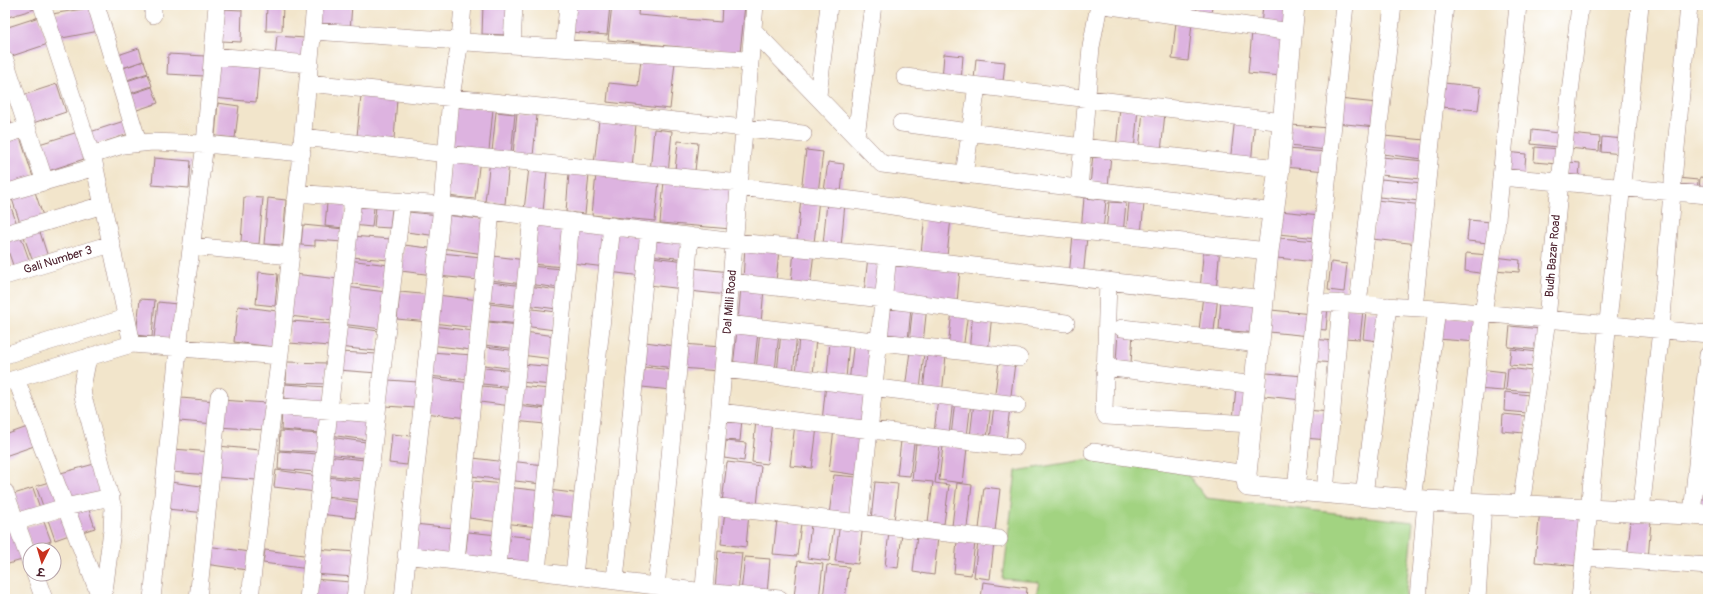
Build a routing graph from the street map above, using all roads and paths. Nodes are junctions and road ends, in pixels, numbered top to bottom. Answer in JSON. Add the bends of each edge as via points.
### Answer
{"nodes":[{"id":1,"x":42,"y":5,"type":"edge"},
{"id":2,"x":96,"y":5,"type":"edge"},
{"id":3,"x":218,"y":5,"type":"edge"},
{"id":4,"x":315,"y":5,"type":"edge"},
{"id":5,"x":463,"y":5,"type":"edge"},
{"id":6,"x":514,"y":5,"type":"edge"},
{"id":7,"x":568,"y":5,"type":"edge"},
{"id":8,"x":755,"y":5,"type":"edge"},
{"id":9,"x":829,"y":5,"type":"edge"},
{"id":10,"x":873,"y":5,"type":"edge"},
{"id":11,"x":1099,"y":5,"type":"edge"},
{"id":12,"x":1104,"y":5,"type":"edge"},
{"id":13,"x":1294,"y":5,"type":"edge"},
{"id":14,"x":1345,"y":5,"type":"edge"},
{"id":15,"x":1393,"y":5,"type":"edge"},
{"id":16,"x":1445,"y":5,"type":"edge"},
{"id":17,"x":1518,"y":5,"type":"edge"},
{"id":18,"x":1580,"y":5,"type":"edge"},
{"id":19,"x":1640,"y":5,"type":"edge"},
{"id":20,"x":1689,"y":5,"type":"edge"},
{"id":21,"x":753,"y":30,"type":"junction"},
{"id":22,"x":313,"y":31,"type":"junction"},
{"id":23,"x":1291,"y":32,"type":"junction"},
{"id":24,"x":463,"y":42,"type":"junction"},
{"id":25,"x":512,"y":45,"type":"junction"},
{"id":26,"x":564,"y":48,"type":"junction"},
{"id":27,"x":213,"y":56,"type":"junction"},
{"id":28,"x":745,"y":60,"type":"dead end"},
{"id":29,"x":310,"y":64,"type":"junction"},
{"id":30,"x":6,"y":70,"type":"edge"},
{"id":31,"x":905,"y":77,"type":"dead end"},
{"id":32,"x":308,"y":83,"type":"junction"},
{"id":33,"x":977,"y":86,"type":"junction"},
{"id":34,"x":818,"y":95,"type":"junction"},
{"id":35,"x":451,"y":97,"type":"junction"},
{"id":36,"x":1086,"y":99,"type":"junction"},
{"id":37,"x":901,"y":122,"type":"dead end"},
{"id":38,"x":1284,"y":122,"type":"junction"},
{"id":39,"x":744,"y":127,"type":"junction"},
{"id":40,"x":27,"y":128,"type":"junction"},
{"id":41,"x":971,"y":132,"type":"junction"},
{"id":42,"x":803,"y":134,"type":"dead end"},
{"id":43,"x":5,"y":135,"type":"edge"},
{"id":44,"x":856,"y":136,"type":"junction"},
{"id":45,"x":138,"y":142,"type":"junction"},
{"id":46,"x":205,"y":144,"type":"junction"},
{"id":47,"x":302,"y":145,"type":"junction"},
{"id":48,"x":1082,"y":147,"type":"junction"},
{"id":49,"x":447,"y":154,"type":"junction"},
{"id":50,"x":93,"y":161,"type":"junction"},
{"id":51,"x":1280,"y":168,"type":"junction"},
{"id":52,"x":964,"y":175,"type":"junction"},
{"id":53,"x":1501,"y":177,"type":"junction"},
{"id":54,"x":1560,"y":181,"type":"junction"},
{"id":55,"x":45,"y":182,"type":"junction"},
{"id":56,"x":740,"y":185,"type":"junction"},
{"id":57,"x":1621,"y":186,"type":"junction"},
{"id":58,"x":1079,"y":189,"type":"junction"},
{"id":59,"x":1672,"y":192,"type":"junction"},
{"id":60,"x":297,"y":193,"type":"junction"},
{"id":61,"x":5,"y":194,"type":"edge"},
{"id":62,"x":1708,"y":195,"type":"edge"},
{"id":63,"x":353,"y":197,"type":"junction"},
{"id":64,"x":402,"y":201,"type":"junction"},
{"id":65,"x":103,"y":205,"type":"junction"},
{"id":66,"x":442,"y":205,"type":"junction"},
{"id":67,"x":491,"y":211,"type":"junction"},
{"id":68,"x":1274,"y":212,"type":"junction"},
{"id":69,"x":532,"y":216,"type":"junction"},
{"id":70,"x":571,"y":221,"type":"junction"},
{"id":71,"x":612,"y":226,"type":"junction"},
{"id":72,"x":649,"y":231,"type":"junction"},
{"id":73,"x":5,"y":234,"type":"edge"},
{"id":74,"x":690,"y":236,"type":"junction"},
{"id":75,"x":735,"y":242,"type":"junction"},
{"id":76,"x":111,"y":244,"type":"junction"},
{"id":77,"x":192,"y":246,"type":"junction"},
{"id":78,"x":1268,"y":251,"type":"junction"},
{"id":79,"x":290,"y":256,"type":"junction"},
{"id":80,"x":888,"y":256,"type":"junction"},
{"id":81,"x":5,"y":276,"type":"edge"},
{"id":82,"x":1108,"y":281,"type":"junction"},
{"id":83,"x":731,"y":282,"type":"junction"},
{"id":84,"x":883,"y":299,"type":"junction"},
{"id":85,"x":1264,"y":299,"type":"junction"},
{"id":86,"x":1315,"y":302,"type":"junction"},
{"id":87,"x":1350,"y":304,"type":"junction"},
{"id":88,"x":1388,"y":306,"type":"junction"},
{"id":89,"x":1414,"y":308,"type":"junction"},
{"id":90,"x":1437,"y":309,"type":"junction"},
{"id":91,"x":1483,"y":314,"type":"junction"},
{"id":92,"x":126,"y":318,"type":"junction"},
{"id":93,"x":1547,"y":319,"type":"junction"},
{"id":94,"x":1066,"y":322,"type":"dead end"},
{"id":95,"x":728,"y":324,"type":"junction"},
{"id":96,"x":1607,"y":325,"type":"junction"},
{"id":97,"x":1122,"y":328,"type":"dead end"},
{"id":98,"x":1661,"y":330,"type":"junction"},
{"id":99,"x":1708,"y":334,"type":"edge"},
{"id":100,"x":878,"y":342,"type":"junction"},
{"id":101,"x":132,"y":344,"type":"junction"},
{"id":102,"x":1259,"y":344,"type":"junction"},
{"id":103,"x":179,"y":346,"type":"junction"},
{"id":104,"x":5,"y":355,"type":"edge"},
{"id":105,"x":1708,"y":355,"type":"edge"},
{"id":106,"x":279,"y":356,"type":"junction"},
{"id":107,"x":88,"y":357,"type":"junction"},
{"id":108,"x":1019,"y":358,"type":"dead end"},
{"id":109,"x":1104,"y":367,"type":"junction"},
{"id":110,"x":724,"y":369,"type":"junction"},
{"id":111,"x":11,"y":381,"type":"edge"},
{"id":112,"x":1256,"y":385,"type":"junction"},
{"id":113,"x":874,"y":387,"type":"junction"},
{"id":114,"x":219,"y":396,"type":"dead end"},
{"id":115,"x":1016,"y":405,"type":"dead end"},
{"id":116,"x":273,"y":406,"type":"junction"},
{"id":117,"x":329,"y":410,"type":"junction"},
{"id":118,"x":720,"y":412,"type":"junction"},
{"id":119,"x":376,"y":414,"type":"junction"},
{"id":120,"x":1252,"y":424,"type":"junction"},
{"id":121,"x":869,"y":429,"type":"junction"},
{"id":122,"x":1015,"y":447,"type":"dead end"},
{"id":123,"x":1093,"y":452,"type":"dead end"},
{"id":124,"x":1246,"y":474,"type":"junction"},
{"id":125,"x":1296,"y":490,"type":"junction"},
{"id":126,"x":5,"y":492,"type":"edge"},
{"id":127,"x":1325,"y":492,"type":"junction"},
{"id":128,"x":1364,"y":496,"type":"junction"},
{"id":129,"x":111,"y":497,"type":"junction"},
{"id":130,"x":1419,"y":500,"type":"junction"},
{"id":131,"x":1462,"y":503,"type":"junction"},
{"id":132,"x":1483,"y":504,"type":"junction"},
{"id":133,"x":712,"y":506,"type":"junction"},
{"id":134,"x":1521,"y":506,"type":"junction"},
{"id":135,"x":65,"y":507,"type":"junction"},
{"id":136,"x":1589,"y":509,"type":"junction"},
{"id":137,"x":1641,"y":512,"type":"junction"},
{"id":138,"x":1700,"y":514,"type":"edge"},
{"id":139,"x":859,"y":523,"type":"junction"},
{"id":140,"x":10,"y":524,"type":"edge"},
{"id":141,"x":999,"y":539,"type":"dead end"},
{"id":142,"x":22,"y":546,"type":"edge"},
{"id":143,"x":406,"y":555,"type":"junction"},
{"id":144,"x":1584,"y":557,"type":"junction"},
{"id":145,"x":456,"y":561,"type":"junction"},
{"id":146,"x":498,"y":566,"type":"junction"},
{"id":147,"x":1708,"y":566,"type":"edge"},
{"id":148,"x":537,"y":571,"type":"junction"},
{"id":149,"x":574,"y":575,"type":"junction"},
{"id":150,"x":615,"y":580,"type":"junction"},
{"id":151,"x":38,"y":582,"type":"edge"},
{"id":152,"x":656,"y":586,"type":"junction"},
{"id":153,"x":703,"y":595,"type":"edge"},
{"id":154,"x":44,"y":599,"type":"edge"},
{"id":155,"x":102,"y":599,"type":"edge"},
{"id":156,"x":152,"y":599,"type":"edge"},
{"id":157,"x":198,"y":599,"type":"edge"},
{"id":158,"x":250,"y":599,"type":"edge"},
{"id":159,"x":308,"y":599,"type":"edge"},
{"id":160,"x":354,"y":599,"type":"edge"},
{"id":161,"x":402,"y":599,"type":"edge"},
{"id":162,"x":780,"y":599,"type":"edge"},
{"id":163,"x":1418,"y":599,"type":"edge"},
{"id":164,"x":1477,"y":599,"type":"edge"},
{"id":165,"x":1580,"y":599,"type":"edge"}],
"edges":[{"from":1,"to":50,"type":"street"},
{"from":2,"to":45,"type":"street"},
{"from":3,"to":27,"type":"street"},
{"from":4,"to":22,"type":"street"},
{"from":5,"to":24,"type":"street"},
{"from":6,"to":25,"type":"street"},
{"from":7,"to":26,"type":"street"},
{"from":8,"to":21,"type":"street","name":"Dal Milli Road"},
{"from":9,"to":34,"type":"street"},
{"from":10,"to":44,"type":"street"},
{"from":11,"to":36,"type":"street","via":[[1091,47]]},
{"from":12,"to":23,"type":"street"},
{"from":13,"to":23,"type":"street"},
{"from":14,"to":86,"type":"street"},
{"from":15,"to":87,"type":"street"},
{"from":16,"to":89,"type":"street"},
{"from":17,"to":53,"type":"street"},
{"from":18,"to":54,"type":"street","name":"Budh Bazar Road"},
{"from":19,"to":57,"type":"street"},
{"from":20,"to":59,"type":"street"},
{"from":21,"to":34,"type":"street"},
{"from":21,"to":39,"type":"street","name":"Dal Milli Road"},
{"from":22,"to":24,"type":"street"},
{"from":22,"to":29,"type":"street"},
{"from":23,"to":38,"type":"street"},
{"from":24,"to":25,"type":"street"},
{"from":24,"to":35,"type":"street"},
{"from":25,"to":26,"type":"street"},
{"from":26,"to":28,"type":"street"},
{"from":27,"to":29,"type":"street"},
{"from":27,"to":46,"type":"street"},
{"from":29,"to":32,"type":"street"},
{"from":30,"to":40,"type":"street"},
{"from":31,"to":33,"type":"street"},
{"from":32,"to":35,"type":"street"},
{"from":32,"to":47,"type":"street"},
{"from":33,"to":36,"type":"street"},
{"from":33,"to":41,"type":"street"},
{"from":34,"to":44,"type":"street"},
{"from":35,"to":39,"type":"street"},
{"from":35,"to":49,"type":"street"},
{"from":36,"to":38,"type":"street"},
{"from":36,"to":48,"type":"street"},
{"from":37,"to":41,"type":"street"},
{"from":38,"to":51,"type":"street"},
{"from":39,"to":42,"type":"street"},
{"from":39,"to":56,"type":"street","name":"Dal Milli Road"},
{"from":40,"to":43,"type":"street"},
{"from":40,"to":55,"type":"street"},
{"from":41,"to":48,"type":"street"},
{"from":41,"to":52,"type":"street"},
{"from":44,"to":52,"type":"street","via":[[882,164]]},
{"from":45,"to":46,"type":"street"},
{"from":45,"to":50,"type":"street"},
{"from":46,"to":47,"type":"street"},
{"from":46,"to":77,"type":"street"},
{"from":47,"to":49,"type":"street"},
{"from":47,"to":60,"type":"street"},
{"from":48,"to":51,"type":"street"},
{"from":48,"to":58,"type":"street"},
{"from":49,"to":56,"type":"street"},
{"from":49,"to":66,"type":"street"},
{"from":50,"to":55,"type":"street"},
{"from":50,"to":65,"type":"street"},
{"from":51,"to":68,"type":"street"},
{"from":52,"to":58,"type":"street"},
{"from":53,"to":54,"type":"street"},
{"from":53,"to":91,"type":"street"},
{"from":54,"to":57,"type":"street"},
{"from":54,"to":93,"type":"street","name":"Budh Bazar Road"},
{"from":55,"to":61,"type":"street"},
{"from":56,"to":75,"type":"street","name":"Dal Milli Road"},
{"from":56,"to":78,"type":"street","via":[[860,200],[997,222]]},
{"from":57,"to":59,"type":"street"},
{"from":57,"to":96,"type":"street"},
{"from":58,"to":68,"type":"street"},
{"from":59,"to":62,"type":"street"},
{"from":59,"to":98,"type":"street"},
{"from":60,"to":63,"type":"street"},
{"from":60,"to":79,"type":"street"},
{"from":63,"to":64,"type":"street"},
{"from":63,"to":117,"type":"street"},
{"from":64,"to":66,"type":"street"},
{"from":64,"to":119,"type":"street"},
{"from":65,"to":73,"type":"street"},
{"from":65,"to":76,"type":"street"},
{"from":66,"to":67,"type":"street"},
{"from":66,"to":143,"type":"street"},
{"from":67,"to":69,"type":"street"},
{"from":67,"to":145,"type":"street"},
{"from":68,"to":78,"type":"street"},
{"from":69,"to":70,"type":"street"},
{"from":69,"to":146,"type":"street"},
{"from":70,"to":71,"type":"street"},
{"from":70,"to":148,"type":"street"},
{"from":71,"to":72,"type":"street"},
{"from":71,"to":149,"type":"street"},
{"from":72,"to":74,"type":"street"},
{"from":72,"to":150,"type":"street"},
{"from":74,"to":75,"type":"street"},
{"from":74,"to":152,"type":"street"},
{"from":75,"to":80,"type":"street"},
{"from":75,"to":83,"type":"street","name":"Dal Milli Road"},
{"from":76,"to":81,"type":"street","name":"Gali Number 3"},
{"from":76,"to":92,"type":"street"},
{"from":77,"to":79,"type":"street"},
{"from":77,"to":103,"type":"street"},
{"from":78,"to":85,"type":"street"},
{"from":79,"to":106,"type":"street"},
{"from":80,"to":82,"type":"street"},
{"from":80,"to":84,"type":"street"},
{"from":82,"to":85,"type":"street"},
{"from":82,"to":109,"type":"street"},
{"from":83,"to":84,"type":"street"},
{"from":83,"to":95,"type":"street","name":"Dal Milli Road"},
{"from":84,"to":94,"type":"street"},
{"from":84,"to":100,"type":"street"},
{"from":85,"to":102,"type":"street"},
{"from":86,"to":87,"type":"street"},
{"from":86,"to":125,"type":"street"},
{"from":87,"to":88,"type":"street"},
{"from":87,"to":127,"type":"street"},
{"from":88,"to":89,"type":"street"},
{"from":88,"to":128,"type":"street"},
{"from":89,"to":90,"type":"street"},
{"from":90,"to":91,"type":"street"},
{"from":90,"to":130,"type":"street"},
{"from":91,"to":93,"type":"street"},
{"from":91,"to":131,"type":"street"},
{"from":92,"to":101,"type":"street"},
{"from":92,"to":104,"type":"street"},
{"from":93,"to":96,"type":"street"},
{"from":93,"to":134,"type":"street","name":"Budh Bazar Road"},
{"from":95,"to":100,"type":"street"},
{"from":95,"to":110,"type":"street","name":"Dal Milli Road"},
{"from":96,"to":98,"type":"street"},
{"from":96,"to":136,"type":"street"},
{"from":97,"to":102,"type":"street"},
{"from":98,"to":99,"type":"street"},
{"from":98,"to":137,"type":"street"},
{"from":100,"to":108,"type":"street"},
{"from":100,"to":113,"type":"street"},
{"from":101,"to":103,"type":"street"},
{"from":101,"to":107,"type":"street"},
{"from":102,"to":112,"type":"street"},
{"from":103,"to":106,"type":"street"},
{"from":103,"to":156,"type":"street"},
{"from":105,"to":138,"type":"street"},
{"from":106,"to":116,"type":"street"},
{"from":107,"to":111,"type":"street"},
{"from":107,"to":129,"type":"street","via":[[82,388],[83,396]]},
{"from":109,"to":112,"type":"street"},
{"from":109,"to":120,"type":"street","via":[[1106,416]]},
{"from":110,"to":113,"type":"street"},
{"from":110,"to":118,"type":"street","name":"Dal Milli Road"},
{"from":111,"to":135,"type":"street","via":[[39,434]]},
{"from":112,"to":120,"type":"street"},
{"from":113,"to":115,"type":"street"},
{"from":113,"to":121,"type":"street"},
{"from":114,"to":157,"type":"street"},
{"from":116,"to":117,"type":"street"},
{"from":116,"to":158,"type":"street"},
{"from":117,"to":119,"type":"street"},
{"from":117,"to":159,"type":"street"},
{"from":118,"to":121,"type":"street"},
{"from":118,"to":133,"type":"street","name":"Dal Milli Road"},
{"from":119,"to":160,"type":"street"},
{"from":120,"to":124,"type":"street"},
{"from":121,"to":122,"type":"street"},
{"from":121,"to":139,"type":"street"},
{"from":123,"to":124,"type":"street"},
{"from":124,"to":125,"type":"street","via":[[1247,484],[1251,488]]},
{"from":125,"to":127,"type":"street"},
{"from":126,"to":140,"type":"street"},
{"from":127,"to":128,"type":"street"},
{"from":128,"to":130,"type":"street"},
{"from":129,"to":135,"type":"street"},
{"from":129,"to":155,"type":"street","via":[[114,517]]},
{"from":130,"to":131,"type":"street"},
{"from":130,"to":163,"type":"street"},
{"from":131,"to":132,"type":"street"},
{"from":132,"to":134,"type":"street"},
{"from":132,"to":164,"type":"street"},
{"from":133,"to":139,"type":"street"},
{"from":133,"to":153,"type":"street","name":"Dal Milli Road"},
{"from":134,"to":136,"type":"street"},
{"from":135,"to":140,"type":"street"},
{"from":135,"to":155,"type":"street"},
{"from":136,"to":137,"type":"street"},
{"from":136,"to":144,"type":"street"},
{"from":137,"to":138,"type":"street"},
{"from":139,"to":141,"type":"street"},
{"from":140,"to":142,"type":"street"},
{"from":143,"to":145,"type":"street"},
{"from":143,"to":161,"type":"street"},
{"from":144,"to":147,"type":"street"},
{"from":144,"to":165,"type":"street"},
{"from":145,"to":146,"type":"street"},
{"from":146,"to":148,"type":"street"},
{"from":148,"to":149,"type":"street"},
{"from":149,"to":150,"type":"street"},
{"from":150,"to":152,"type":"street"},
{"from":151,"to":154,"type":"street"},
{"from":152,"to":153,"type":"street"},
{"from":153,"to":162,"type":"street"}]}
